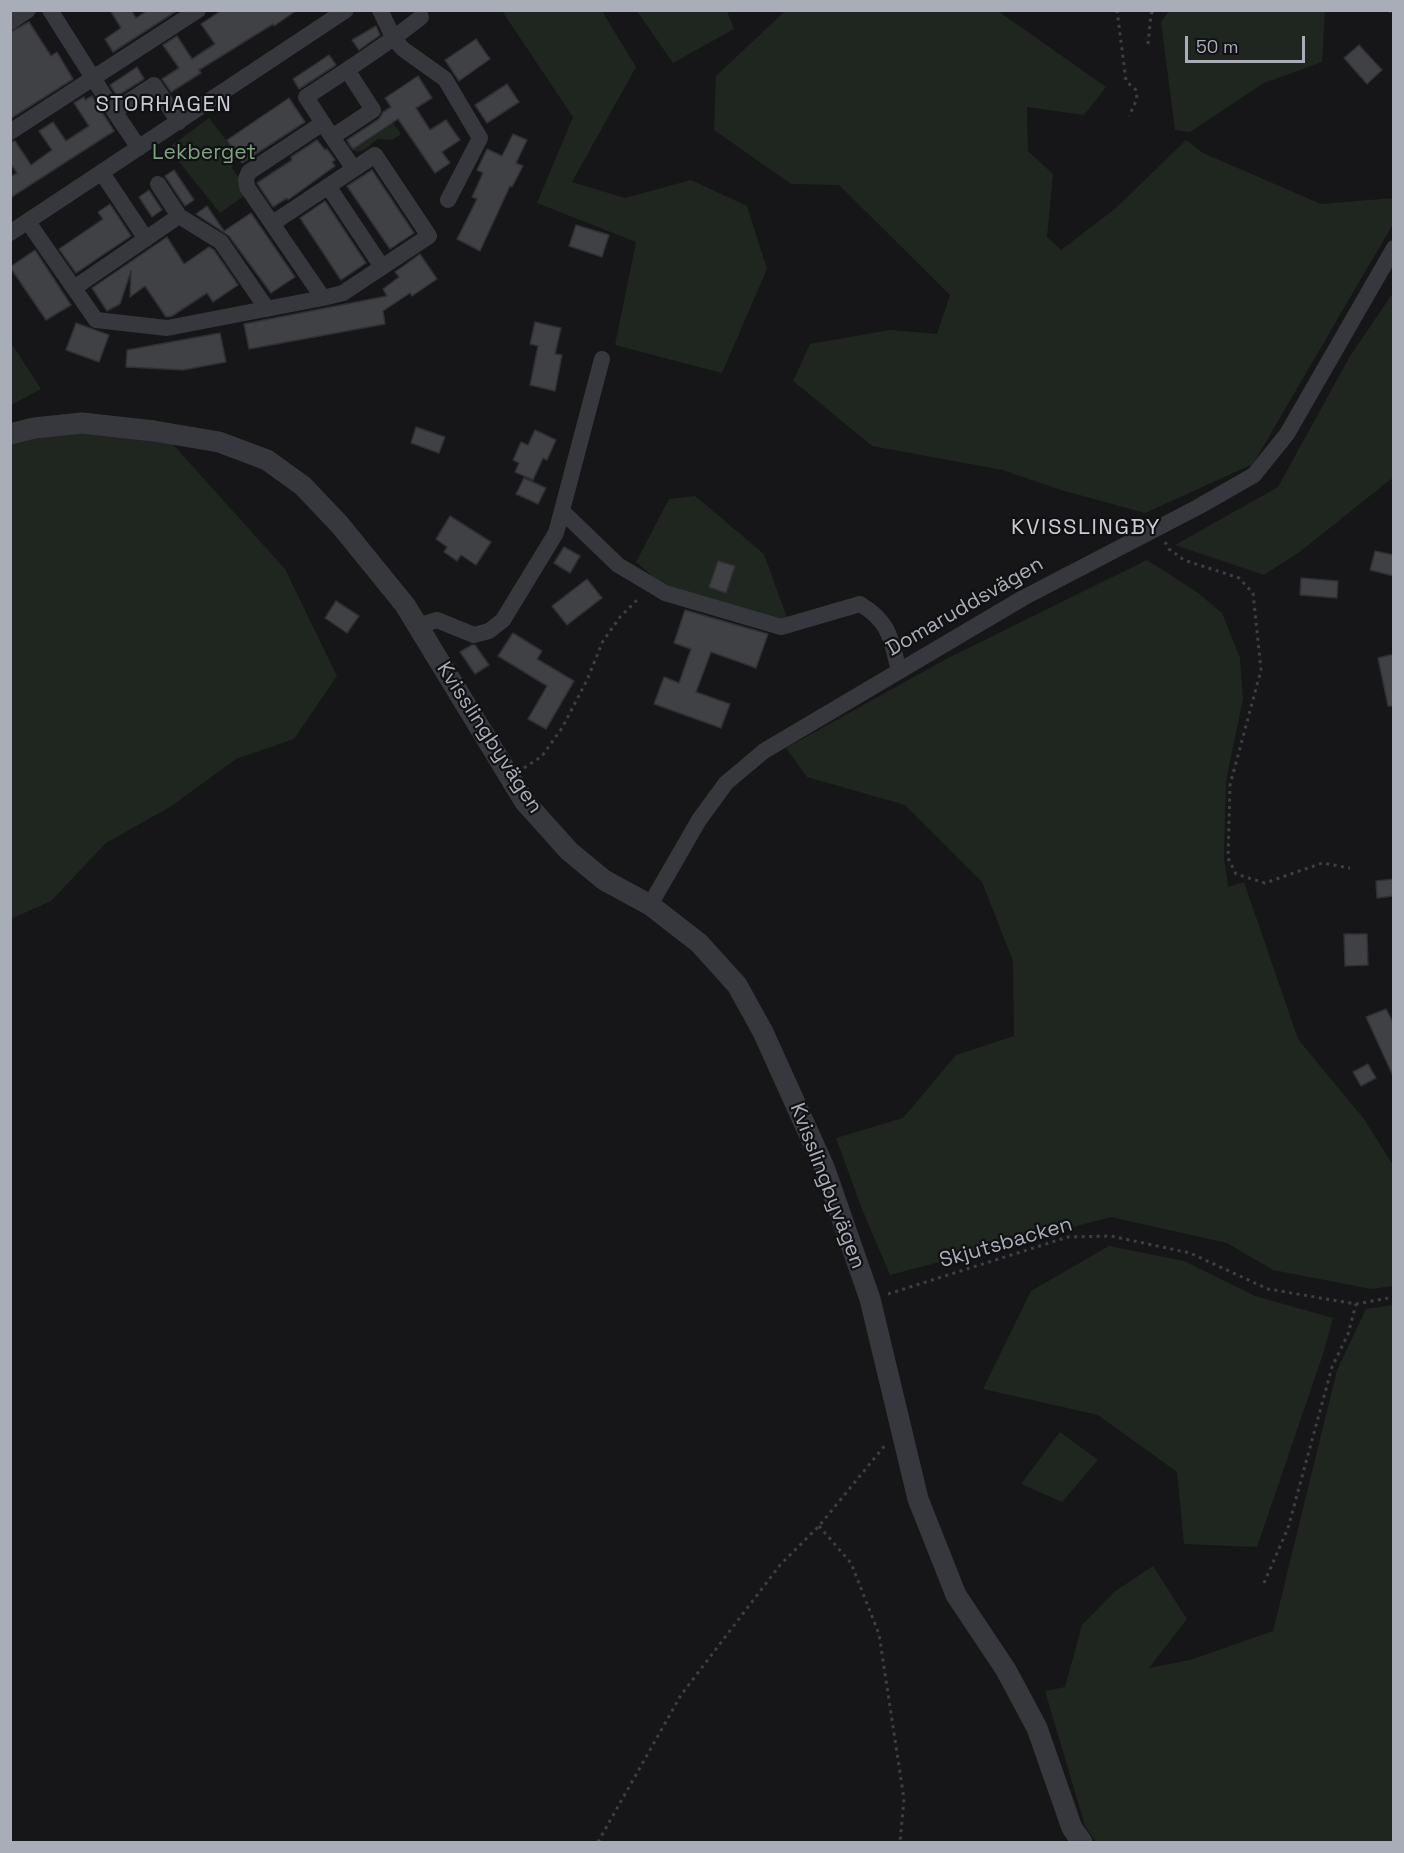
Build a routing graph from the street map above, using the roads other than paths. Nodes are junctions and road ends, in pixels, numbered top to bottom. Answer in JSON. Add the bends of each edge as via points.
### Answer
{"nodes":[{"id":1,"x":28,"y":10,"type":"edge"},
{"id":2,"x":50,"y":10,"type":"edge"},
{"id":3,"x":198,"y":10,"type":"edge"},
{"id":4,"x":346,"y":10,"type":"edge"},
{"id":5,"x":380,"y":10,"type":"edge"},
{"id":6,"x":327,"y":16,"type":"edge"},
{"id":7,"x":421,"y":17,"type":"dead end"},
{"id":8,"x":10,"y":22,"type":"edge"},
{"id":9,"x":394,"y":39,"type":"junction"},
{"id":10,"x":347,"y":70,"type":"junction"},
{"id":11,"x":93,"y":79,"type":"junction"},
{"id":12,"x":114,"y":111,"type":"junction"},
{"id":13,"x":179,"y":122,"type":"junction"},
{"id":14,"x":327,"y":130,"type":"junction"},
{"id":15,"x":10,"y":132,"type":"edge"},
{"id":16,"x":139,"y":148,"type":"junction"},
{"id":17,"x":354,"y":169,"type":"junction"},
{"id":18,"x":102,"y":172,"type":"junction"},
{"id":19,"x":158,"y":184,"type":"dead end"},
{"id":20,"x":328,"y":186,"type":"junction"},
{"id":21,"x":448,"y":200,"type":"dead end"},
{"id":22,"x":179,"y":216,"type":"junction"},
{"id":23,"x":28,"y":222,"type":"junction"},
{"id":24,"x":273,"y":223,"type":"junction"},
{"id":25,"x":10,"y":233,"type":"edge"},
{"id":26,"x":146,"y":239,"type":"junction"},
{"id":27,"x":1394,"y":248,"type":"edge"},
{"id":28,"x":382,"y":267,"type":"junction"},
{"id":29,"x":74,"y":288,"type":"junction"},
{"id":30,"x":323,"y":298,"type":"junction"},
{"id":31,"x":267,"y":309,"type":"junction"},
{"id":32,"x":602,"y":359,"type":"dead end"},
{"id":33,"x":10,"y":434,"type":"edge"},
{"id":34,"x":563,"y":512,"type":"junction"},
{"id":35,"x":418,"y":626,"type":"junction"},
{"id":36,"x":898,"y":671,"type":"junction"},
{"id":37,"x":650,"y":905,"type":"junction"},
{"id":38,"x":1082,"y":1842,"type":"edge"}],
"edges":[{"from":1,"to":8,"type":"street"},
{"from":2,"to":11,"type":"street"},
{"from":3,"to":11,"type":"street"},
{"from":4,"to":6,"type":"street"},
{"from":5,"to":9,"type":"street"},
{"from":6,"to":13,"type":"street"},
{"from":7,"to":9,"type":"street"},
{"from":9,"to":10,"type":"street"},
{"from":9,"to":21,"type":"street","via":[[445,79],[480,138]]},
{"from":10,"to":14,"type":"street","via":[[306,97]]},
{"from":10,"to":14,"type":"street","via":[[373,110]]},
{"from":11,"to":12,"type":"street"},
{"from":11,"to":15,"type":"street"},
{"from":12,"to":13,"type":"street","via":[[154,85]]},
{"from":12,"to":16,"type":"street"},
{"from":13,"to":16,"type":"street"},
{"from":14,"to":17,"type":"street"},
{"from":14,"to":24,"type":"street","via":[[249,172],[247,187]]},
{"from":16,"to":18,"type":"street"},
{"from":17,"to":20,"type":"street"},
{"from":17,"to":28,"type":"street","via":[[375,155],[429,236]]},
{"from":18,"to":23,"type":"street"},
{"from":18,"to":26,"type":"street"},
{"from":19,"to":22,"type":"street"},
{"from":20,"to":24,"type":"street"},
{"from":20,"to":28,"type":"street"},
{"from":22,"to":26,"type":"street"},
{"from":22,"to":31,"type":"street","via":[[221,242]]},
{"from":23,"to":25,"type":"street"},
{"from":23,"to":29,"type":"street"},
{"from":24,"to":30,"type":"street"},
{"from":26,"to":29,"type":"street"},
{"from":27,"to":36,"type":"street","name":"Domaruddsvägen","via":[[1287,434],[1254,474],[1023,598]]},
{"from":28,"to":30,"type":"street","via":[[343,293]]},
{"from":29,"to":31,"type":"street","via":[[96,320],[167,328]]},
{"from":30,"to":31,"type":"street"},
{"from":32,"to":34,"type":"street","name":"Kvisslingbyvägen"},
{"from":33,"to":35,"type":"street","name":"Kvisslingbyvägen","via":[[82,423],[219,442],[267,460],[303,486],[340,525]]},
{"from":34,"to":35,"type":"street","name":"Kvisslingbyvägen","via":[[556,533],[503,621],[474,635],[437,620]]},
{"from":34,"to":36,"type":"street","via":[[618,565],[665,593],[781,627],[860,604],[873,612],[890,632]]},
{"from":35,"to":37,"type":"street","name":"Kvisslingbyvägen","via":[[525,801],[569,851],[604,880]]},
{"from":36,"to":37,"type":"street","name":"Domaruddsvägen","via":[[764,751],[726,783],[699,820]]},
{"from":37,"to":38,"type":"street","name":"Kvisslingbyvägen","via":[[699,943],[737,985],[763,1032],[824,1167],[870,1299],[918,1499],[956,1595],[1006,1670],[1032,1718],[1072,1828]]}]}
